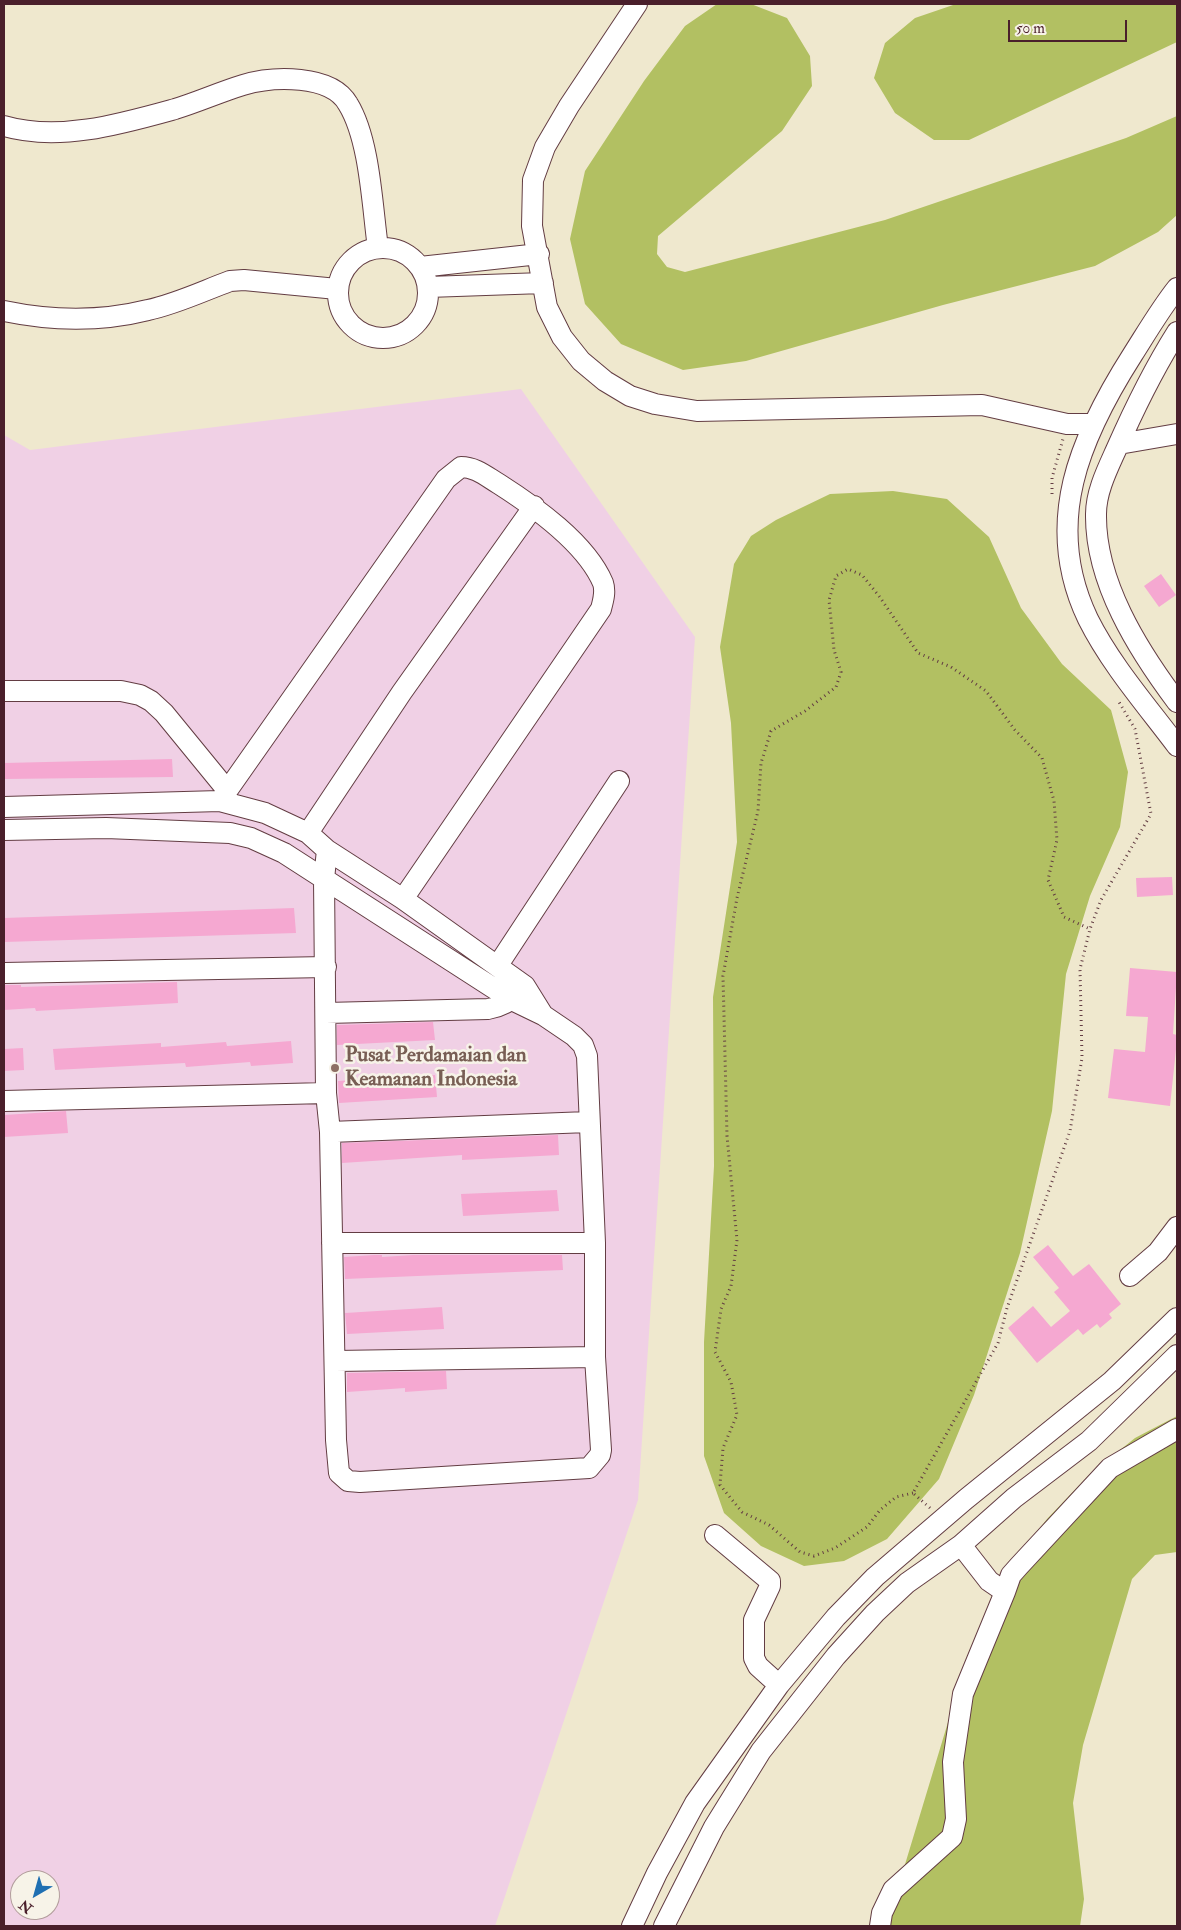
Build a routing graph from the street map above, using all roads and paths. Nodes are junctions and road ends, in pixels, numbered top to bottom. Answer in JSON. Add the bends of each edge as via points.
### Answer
{"nodes":[{"id":1,"x":637,"y":4,"type":"edge"},
{"id":2,"x":4,"y":126,"type":"edge"},
{"id":3,"x":378,"y":248,"type":"junction"},
{"id":4,"x":539,"y":254,"type":"junction"},
{"id":5,"x":420,"y":267,"type":"junction"},
{"id":6,"x":543,"y":283,"type":"junction"},
{"id":7,"x":428,"y":287,"type":"junction"},
{"id":8,"x":1177,"y":288,"type":"edge"},
{"id":9,"x":337,"y":290,"type":"junction"},
{"id":10,"x":4,"y":311,"type":"edge"},
{"id":11,"x":1177,"y":332,"type":"edge"},
{"id":12,"x":1067,"y":424,"type":"junction"},
{"id":13,"x":1094,"y":424,"type":"junction"},
{"id":14,"x":1177,"y":434,"type":"edge"},
{"id":15,"x":1119,"y":444,"type":"junction"},
{"id":16,"x":1052,"y":497,"type":"dead end"},
{"id":17,"x":534,"y":506,"type":"junction"},
{"id":18,"x":4,"y":691,"type":"edge"},
{"id":19,"x":1116,"y":696,"type":"dead end"},
{"id":20,"x":1177,"y":702,"type":"edge"},
{"id":21,"x":1177,"y":746,"type":"edge"},
{"id":22,"x":619,"y":781,"type":"dead end"},
{"id":23,"x":224,"y":795,"type":"junction"},
{"id":24,"x":4,"y":807,"type":"edge"},
{"id":25,"x":4,"y":830,"type":"edge"},
{"id":26,"x":308,"y":834,"type":"junction"},
{"id":27,"x":327,"y":850,"type":"junction"},
{"id":28,"x":324,"y":879,"type":"junction"},
{"id":29,"x":403,"y":900,"type":"junction"},
{"id":30,"x":1090,"y":929,"type":"junction"},
{"id":31,"x":498,"y":965,"type":"junction"},
{"id":32,"x":326,"y":966,"type":"junction"},
{"id":33,"x":4,"y":973,"type":"edge"},
{"id":34,"x":518,"y":993,"type":"junction"},
{"id":35,"x":326,"y":1013,"type":"junction"},
{"id":36,"x":326,"y":1093,"type":"junction"},
{"id":37,"x":4,"y":1101,"type":"edge"},
{"id":38,"x":588,"y":1122,"type":"junction"},
{"id":39,"x":330,"y":1132,"type":"junction"},
{"id":40,"x":1177,"y":1227,"type":"edge"},
{"id":41,"x":332,"y":1243,"type":"junction"},
{"id":42,"x":594,"y":1243,"type":"junction"},
{"id":43,"x":1130,"y":1276,"type":"dead end"},
{"id":44,"x":1177,"y":1318,"type":"edge"},
{"id":45,"x":1177,"y":1355,"type":"edge"},
{"id":46,"x":595,"y":1358,"type":"junction"},
{"id":47,"x":336,"y":1361,"type":"junction"},
{"id":48,"x":1132,"y":1363,"type":"junction"},
{"id":49,"x":1151,"y":1383,"type":"junction"},
{"id":50,"x":1177,"y":1429,"type":"edge"},
{"id":51,"x":913,"y":1493,"type":"junction"},
{"id":52,"x":941,"y":1520,"type":"junction"},
{"id":53,"x":715,"y":1535,"type":"dead end"},
{"id":54,"x":961,"y":1545,"type":"junction"},
{"id":55,"x":1005,"y":1592,"type":"junction"},
{"id":56,"x":779,"y":1685,"type":"junction"},
{"id":57,"x":632,"y":1926,"type":"edge"},
{"id":58,"x":664,"y":1926,"type":"edge"},
{"id":59,"x":880,"y":1926,"type":"edge"}],
"edges":[{"from":1,"to":4,"type":"street","via":[[569,106],[538,164],[533,180],[531,210]]},
{"from":2,"to":3,"type":"street","via":[[46,133],[68,132],[176,109],[245,84],[277,79],[323,84],[340,93],[348,102],[361,131]]},
{"from":3,"to":5,"type":"street","via":[[394,249],[409,256]]},
{"from":3,"to":9,"type":"street","via":[[363,252],[350,261],[341,274]]},
{"from":4,"to":5,"type":"street"},
{"from":4,"to":6,"type":"street"},
{"from":5,"to":7,"type":"street"},
{"from":6,"to":7,"type":"street"},
{"from":6,"to":12,"type":"street","via":[[547,307],[562,337],[581,360],[605,381],[630,396],[655,404],[697,412],[982,405]]},
{"from":7,"to":9,"type":"street","via":[[427,304],[420,320],[393,338],[376,338],[360,332],[347,321],[339,306]]},
{"from":8,"to":13,"type":"street","via":[[1114,385]]},
{"from":9,"to":10,"type":"street","via":[[237,280],[148,310],[123,314],[75,320]]},
{"from":11,"to":15,"type":"street","via":[[1137,400]]},
{"from":12,"to":13,"type":"street"},
{"from":12,"to":16,"type":"path","via":[[1052,478]]},
{"from":13,"to":21,"type":"street","via":[[1075,474],[1068,504],[1067,550],[1076,587],[1088,619],[1106,650]]},
{"from":14,"to":15,"type":"street"},
{"from":15,"to":20,"type":"street","via":[[1101,484],[1096,513],[1098,547],[1118,604],[1141,648]]},
{"from":17,"to":23,"type":"street","via":[[474,469],[462,467],[454,471]]},
{"from":17,"to":26,"type":"street","via":[[402,692]]},
{"from":17,"to":29,"type":"street","via":[[574,543],[597,574],[604,591],[601,609]]},
{"from":18,"to":23,"type":"street","via":[[121,690],[151,701],[164,713]]},
{"from":19,"to":30,"type":"path","via":[[1135,729],[1151,814],[1101,900]]},
{"from":22,"to":31,"type":"street"},
{"from":23,"to":24,"type":"street"},
{"from":23,"to":26,"type":"street"},
{"from":25,"to":28,"type":"street","via":[[106,828],[230,833],[270,846]]},
{"from":26,"to":27,"type":"street"},
{"from":27,"to":28,"type":"street"},
{"from":27,"to":29,"type":"street"},
{"from":28,"to":32,"type":"street"},
{"from":28,"to":34,"type":"street"},
{"from":29,"to":31,"type":"street"},
{"from":30,"to":51,"type":"path","via":[[1080,969],[1082,1058],[1070,1131],[1007,1308],[998,1343]]},
{"from":30,"to":51,"type":"path","via":[[1064,917],[1048,880],[1057,840],[1054,801],[1042,758],[1015,730],[986,691],[951,667],[918,653],[862,575],[848,569],[836,576],[829,600],[834,650],[841,672],[836,687],[805,711],[771,730],[761,763],[758,811],[723,976],[727,1136],[737,1240],[731,1286],[721,1309],[714,1352],[731,1382],[737,1415],[723,1448],[720,1485],[742,1512],[769,1525],[800,1552],[814,1556],[835,1548],[867,1527],[896,1497]]},
{"from":31,"to":34,"type":"street"},
{"from":32,"to":33,"type":"street"},
{"from":32,"to":35,"type":"street"},
{"from":34,"to":35,"type":"street","via":[[499,1007],[488,1009]]},
{"from":34,"to":38,"type":"street","via":[[583,1045],[589,1067]]},
{"from":35,"to":36,"type":"street"},
{"from":36,"to":37,"type":"street"},
{"from":36,"to":39,"type":"street"},
{"from":38,"to":39,"type":"street"},
{"from":38,"to":42,"type":"street"},
{"from":39,"to":41,"type":"street"},
{"from":40,"to":43,"type":"street","via":[[1158,1252]]},
{"from":41,"to":42,"type":"street"},
{"from":41,"to":47,"type":"street"},
{"from":42,"to":46,"type":"street"},
{"from":44,"to":48,"type":"street"},
{"from":45,"to":49,"type":"street"},
{"from":46,"to":47,"type":"street"},
{"from":46,"to":47,"type":"street","via":[[601,1450],[589,1468],[360,1482],[348,1481],[339,1473]]},
{"from":48,"to":49,"type":"street"},
{"from":48,"to":52,"type":"street"},
{"from":49,"to":54,"type":"street","via":[[1089,1441],[1014,1498]]},
{"from":50,"to":55,"type":"street","via":[[1110,1468],[1018,1566]]},
{"from":51,"to":52,"type":"path"},
{"from":52,"to":56,"type":"street","via":[[868,1584]]},
{"from":53,"to":56,"type":"street","via":[[770,1581],[754,1620],[754,1658],[758,1666]]},
{"from":54,"to":55,"type":"street","via":[[989,1581]]},
{"from":54,"to":58,"type":"street","via":[[908,1584],[875,1614],[796,1704],[714,1827]]},
{"from":55,"to":59,"type":"street","via":[[964,1694],[953,1762],[956,1819],[952,1837],[893,1890],[882,1913]]},
{"from":56,"to":57,"type":"street","via":[[695,1804]]}]}
